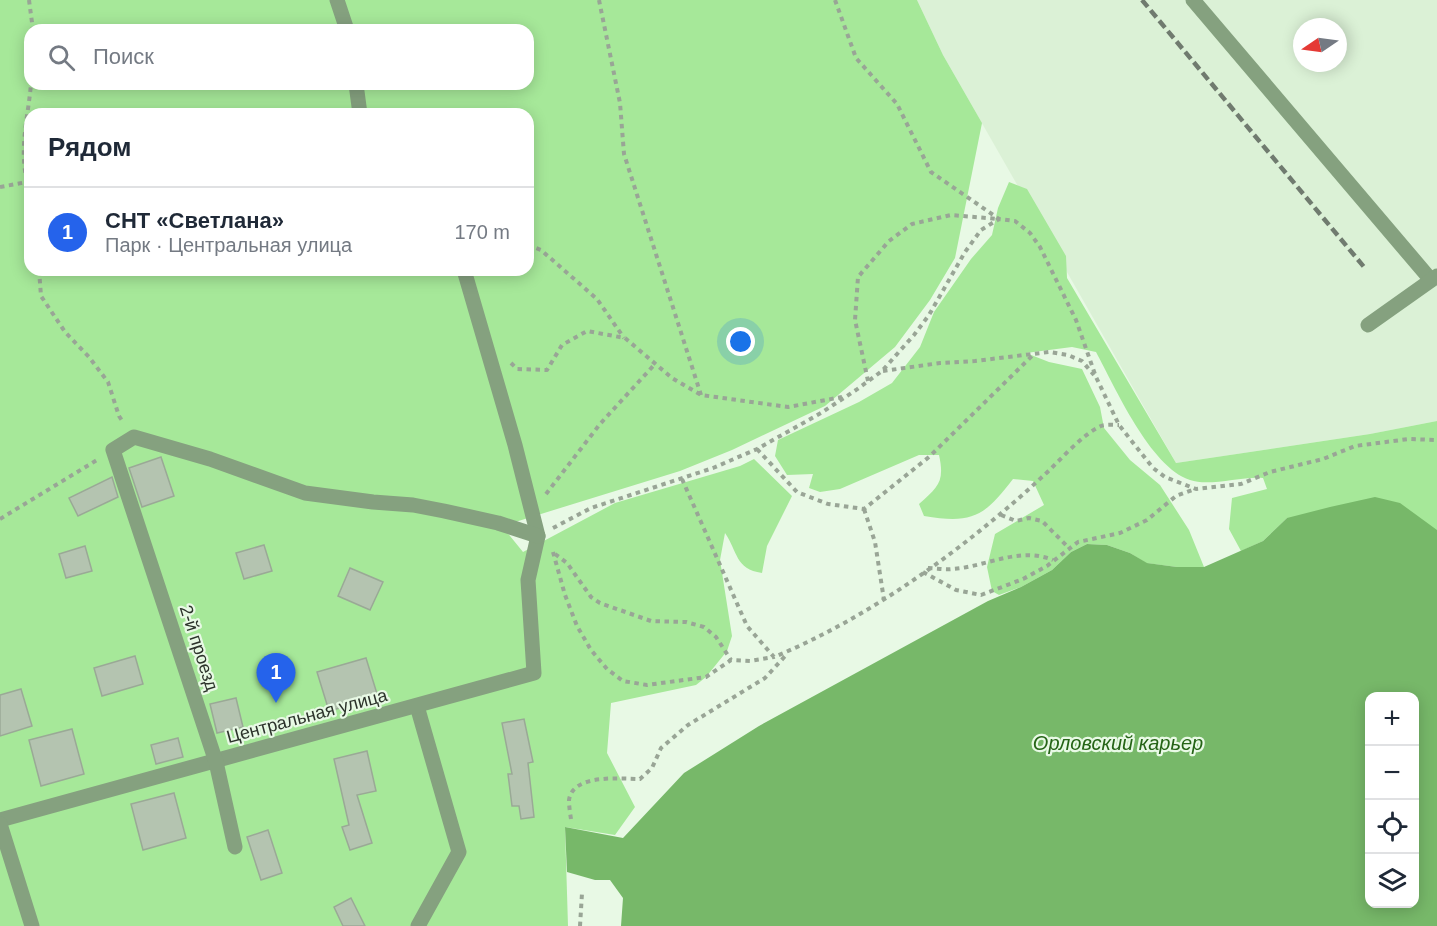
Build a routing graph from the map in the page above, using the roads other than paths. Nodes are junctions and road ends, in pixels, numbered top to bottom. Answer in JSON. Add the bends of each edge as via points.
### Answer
{"nodes":[{"id":1,"x":337,"y":0,"type":"edge"},
{"id":2,"x":1193,"y":0,"type":"edge"},
{"id":3,"x":345,"y":24,"type":"edge"},
{"id":4,"x":357,"y":90,"type":"edge"},
{"id":5,"x":359,"y":108,"type":"edge"},
{"id":6,"x":466,"y":276,"type":"edge"},
{"id":7,"x":1434,"y":278,"type":"edge"},
{"id":8,"x":1368,"y":325,"type":"dead end"},
{"id":9,"x":538,"y":536,"type":"junction"},
{"id":10,"x":417,"y":706,"type":"junction"},
{"id":11,"x":216,"y":762,"type":"junction"},
{"id":12,"x":0,"y":822,"type":"edge"},
{"id":13,"x":235,"y":847,"type":"dead end"},
{"id":14,"x":32,"y":926,"type":"edge"},
{"id":15,"x":418,"y":926,"type":"edge"}],
"edges":[{"from":1,"to":3,"type":"street"},
{"from":2,"to":7,"type":"street"},
{"from":4,"to":5,"type":"street"},
{"from":6,"to":9,"type":"street"},
{"from":7,"to":8,"type":"street"},
{"from":9,"to":10,"type":"street","name":"Центральная улица","via":[[528,580],[534,673]]},
{"from":9,"to":11,"type":"street","name":"2-й проезд","via":[[413,505],[305,493],[134,437],[115,456]]},
{"from":10,"to":11,"type":"street","name":"Центральная улица"},
{"from":10,"to":15,"type":"street","via":[[459,852]]},
{"from":11,"to":12,"type":"street","name":"Центральная улица"},
{"from":11,"to":13,"type":"street","name":"2-й проезд"},
{"from":12,"to":14,"type":"street"}]}
